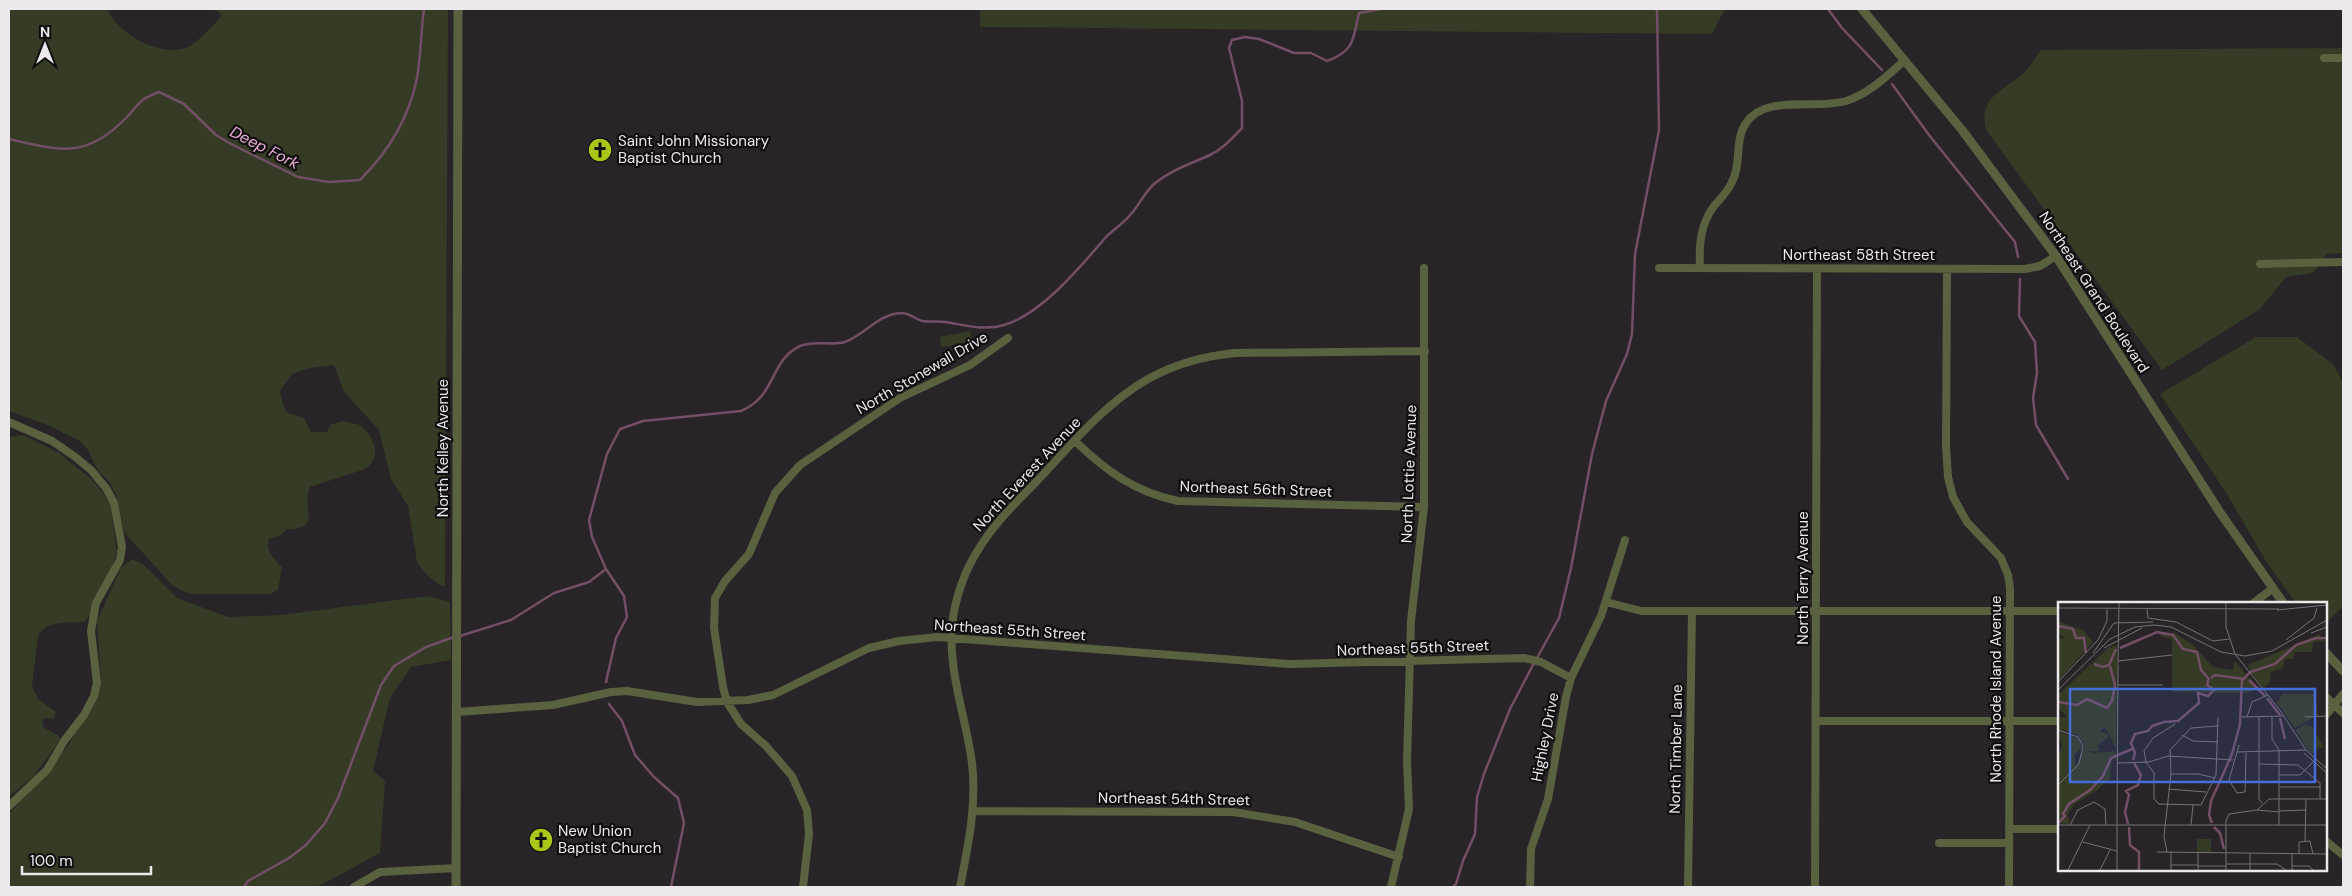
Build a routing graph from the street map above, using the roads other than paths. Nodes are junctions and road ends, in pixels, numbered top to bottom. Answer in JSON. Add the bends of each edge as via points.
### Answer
{"nodes":[{"id":1,"x":458,"y":9,"type":"edge"},
{"id":2,"x":1862,"y":9,"type":"edge"},
{"id":3,"x":2324,"y":58,"type":"dead end"},
{"id":4,"x":2343,"y":58,"type":"edge"},
{"id":5,"x":1905,"y":60,"type":"junction"},
{"id":6,"x":2056,"y":256,"type":"junction"},
{"id":7,"x":2343,"y":262,"type":"edge"},
{"id":8,"x":2260,"y":264,"type":"dead end"},
{"id":9,"x":1424,"y":268,"type":"dead end"},
{"id":10,"x":1659,"y":268,"type":"dead end"},
{"id":11,"x":1700,"y":268,"type":"junction"},
{"id":12,"x":1818,"y":269,"type":"junction"},
{"id":13,"x":1947,"y":270,"type":"junction"},
{"id":14,"x":1008,"y":338,"type":"dead end"},
{"id":15,"x":1425,"y":351,"type":"junction"},
{"id":16,"x":9,"y":422,"type":"edge"},
{"id":17,"x":1075,"y":441,"type":"junction"},
{"id":18,"x":1424,"y":507,"type":"junction"},
{"id":19,"x":1625,"y":540,"type":"dead end"},
{"id":20,"x":2272,"y":589,"type":"junction"},
{"id":21,"x":1606,"y":602,"type":"junction"},
{"id":22,"x":2255,"y":602,"type":"edge"},
{"id":23,"x":2282,"y":602,"type":"edge"},
{"id":24,"x":1817,"y":611,"type":"junction"},
{"id":25,"x":2011,"y":611,"type":"junction"},
{"id":26,"x":2058,"y":611,"type":"edge"},
{"id":27,"x":1692,"y":612,"type":"junction"},
{"id":28,"x":952,"y":638,"type":"junction"},
{"id":29,"x":2327,"y":654,"type":"edge"},
{"id":30,"x":1410,"y":662,"type":"junction"},
{"id":31,"x":2343,"y":671,"type":"edge"},
{"id":32,"x":1571,"y":678,"type":"junction"},
{"id":33,"x":2343,"y":694,"type":"edge"},
{"id":34,"x":2327,"y":698,"type":"edge"},
{"id":35,"x":727,"y":702,"type":"junction"},
{"id":36,"x":2334,"y":705,"type":"junction"},
{"id":37,"x":457,"y":712,"type":"junction"},
{"id":38,"x":2343,"y":713,"type":"edge"},
{"id":39,"x":2327,"y":714,"type":"edge"},
{"id":40,"x":1816,"y":721,"type":"junction"},
{"id":41,"x":2010,"y":721,"type":"junction"},
{"id":42,"x":2058,"y":721,"type":"edge"},
{"id":43,"x":9,"y":806,"type":"edge"},
{"id":44,"x":973,"y":811,"type":"junction"},
{"id":45,"x":2009,"y":829,"type":"junction"},
{"id":46,"x":2058,"y":829,"type":"edge"},
{"id":47,"x":2327,"y":842,"type":"edge"},
{"id":48,"x":1939,"y":843,"type":"dead end"},
{"id":49,"x":2009,"y":843,"type":"junction"},
{"id":50,"x":2343,"y":855,"type":"edge"},
{"id":51,"x":1399,"y":857,"type":"junction"},
{"id":52,"x":456,"y":868,"type":"junction"},
{"id":53,"x":354,"y":887,"type":"edge"},
{"id":54,"x":456,"y":887,"type":"edge"},
{"id":55,"x":803,"y":887,"type":"edge"},
{"id":56,"x":960,"y":887,"type":"edge"},
{"id":57,"x":1390,"y":887,"type":"edge"},
{"id":58,"x":1530,"y":887,"type":"edge"},
{"id":59,"x":1688,"y":887,"type":"edge"},
{"id":60,"x":1816,"y":887,"type":"edge"},
{"id":61,"x":2009,"y":887,"type":"edge"}],
"edges":[{"from":1,"to":37,"type":"street","name":"North Kelley Avenue"},
{"from":2,"to":5,"type":"street","name":"Northeast Grand Boulevard"},
{"from":3,"to":4,"type":"street"},
{"from":5,"to":6,"type":"street","name":"Northeast Grand Boulevard","via":[[1991,167]]},
{"from":5,"to":11,"type":"street","via":[[1873,88],[1848,101],[1821,106],[1767,107],[1749,119],[1740,136],[1734,180],[1709,213],[1702,229]]},
{"from":6,"to":13,"type":"street","name":"Northeast 58th Street","via":[[2033,269]]},
{"from":6,"to":20,"type":"street","name":"Northeast Grand Boulevard"},
{"from":7,"to":8,"type":"street"},
{"from":9,"to":15,"type":"street","name":"North Lottie Avenue"},
{"from":10,"to":11,"type":"street","name":"Northeast 58th Street"},
{"from":11,"to":12,"type":"street","name":"Northeast 58th Street"},
{"from":12,"to":13,"type":"street","name":"Northeast 58th Street"},
{"from":12,"to":24,"type":"street","name":"North Terry Avenue"},
{"from":13,"to":25,"type":"street","name":"North Rhode Island Avenue","via":[[1948,477],[1953,497],[1968,522],[2001,558],[2008,575]]},
{"from":14,"to":35,"type":"street","name":"North Stonewall Drive","via":[[970,365],[899,399],[808,459],[782,483],[749,554],[715,598],[714,628],[722,688]]},
{"from":15,"to":17,"type":"street","name":"North Everest Avenue","via":[[1235,352],[1197,359],[1162,372],[1131,390]]},
{"from":15,"to":18,"type":"street","name":"North Lottie Avenue"},
{"from":16,"to":43,"type":"street","via":[[52,442],[91,470],[114,503],[122,547],[120,560],[96,603],[91,631],[97,683],[94,696],[47,770]]},
{"from":17,"to":18,"type":"street","name":"Northeast 56th Street","via":[[1101,466],[1131,486],[1178,501]]},
{"from":17,"to":28,"type":"street","name":"North Everest Avenue","via":[[979,547],[963,581],[954,612]]},
{"from":18,"to":30,"type":"street","name":"North Lottie Avenue","via":[[1413,597]]},
{"from":19,"to":21,"type":"street","name":"Highley Drive"},
{"from":20,"to":22,"type":"street"},
{"from":20,"to":23,"type":"street","name":"Northeast Grand Boulevard"},
{"from":21,"to":27,"type":"street","via":[[1641,611]]},
{"from":21,"to":32,"type":"street","name":"Highley Drive"},
{"from":24,"to":25,"type":"street"},
{"from":24,"to":27,"type":"street"},
{"from":24,"to":40,"type":"street","name":"North Terry Avenue"},
{"from":25,"to":26,"type":"street"},
{"from":25,"to":41,"type":"street","name":"North Rhode Island Avenue"},
{"from":27,"to":59,"type":"street","name":"North Timber Lane"},
{"from":28,"to":30,"type":"street","name":"Northeast 55th Street","via":[[1271,663]]},
{"from":28,"to":35,"type":"street","name":"Northeast 55th Street","via":[[883,644],[773,695]]},
{"from":28,"to":44,"type":"street","name":"North Everest Avenue","via":[[953,666],[972,765]]},
{"from":29,"to":31,"type":"street"},
{"from":30,"to":32,"type":"street","name":"Northeast 55th Street","via":[[1534,659]]},
{"from":30,"to":51,"type":"street","name":"North Lottie Avenue","via":[[1407,761],[1410,803]]},
{"from":32,"to":58,"type":"street","name":"Highley Drive","via":[[1559,723],[1548,799],[1531,849]]},
{"from":33,"to":36,"type":"street"},
{"from":34,"to":36,"type":"street"},
{"from":35,"to":37,"type":"street","name":"Northeast 55th Street","via":[[680,700],[626,691],[553,705]]},
{"from":35,"to":55,"type":"street","name":"North Stonewall Drive","via":[[741,724],[781,762],[804,799],[809,834]]},
{"from":36,"to":38,"type":"street"},
{"from":36,"to":39,"type":"street"},
{"from":37,"to":52,"type":"street","name":"North Kelley Avenue"},
{"from":40,"to":41,"type":"street"},
{"from":40,"to":60,"type":"street","name":"North Terry Avenue"},
{"from":41,"to":42,"type":"street"},
{"from":41,"to":45,"type":"street","name":"North Rhode Island Avenue"},
{"from":44,"to":51,"type":"street","name":"Northeast 54th Street","via":[[1239,812],[1295,822]]},
{"from":44,"to":56,"type":"street","name":"North Everest Avenue"},
{"from":45,"to":46,"type":"street"},
{"from":45,"to":49,"type":"street","name":"North Rhode Island Avenue"},
{"from":47,"to":50,"type":"street"},
{"from":48,"to":49,"type":"street"},
{"from":49,"to":61,"type":"street","name":"North Rhode Island Avenue"},
{"from":51,"to":57,"type":"street","name":"North Lottie Avenue"},
{"from":52,"to":53,"type":"street","via":[[380,872]]},
{"from":52,"to":54,"type":"street","name":"North Kelley Avenue"}]}
